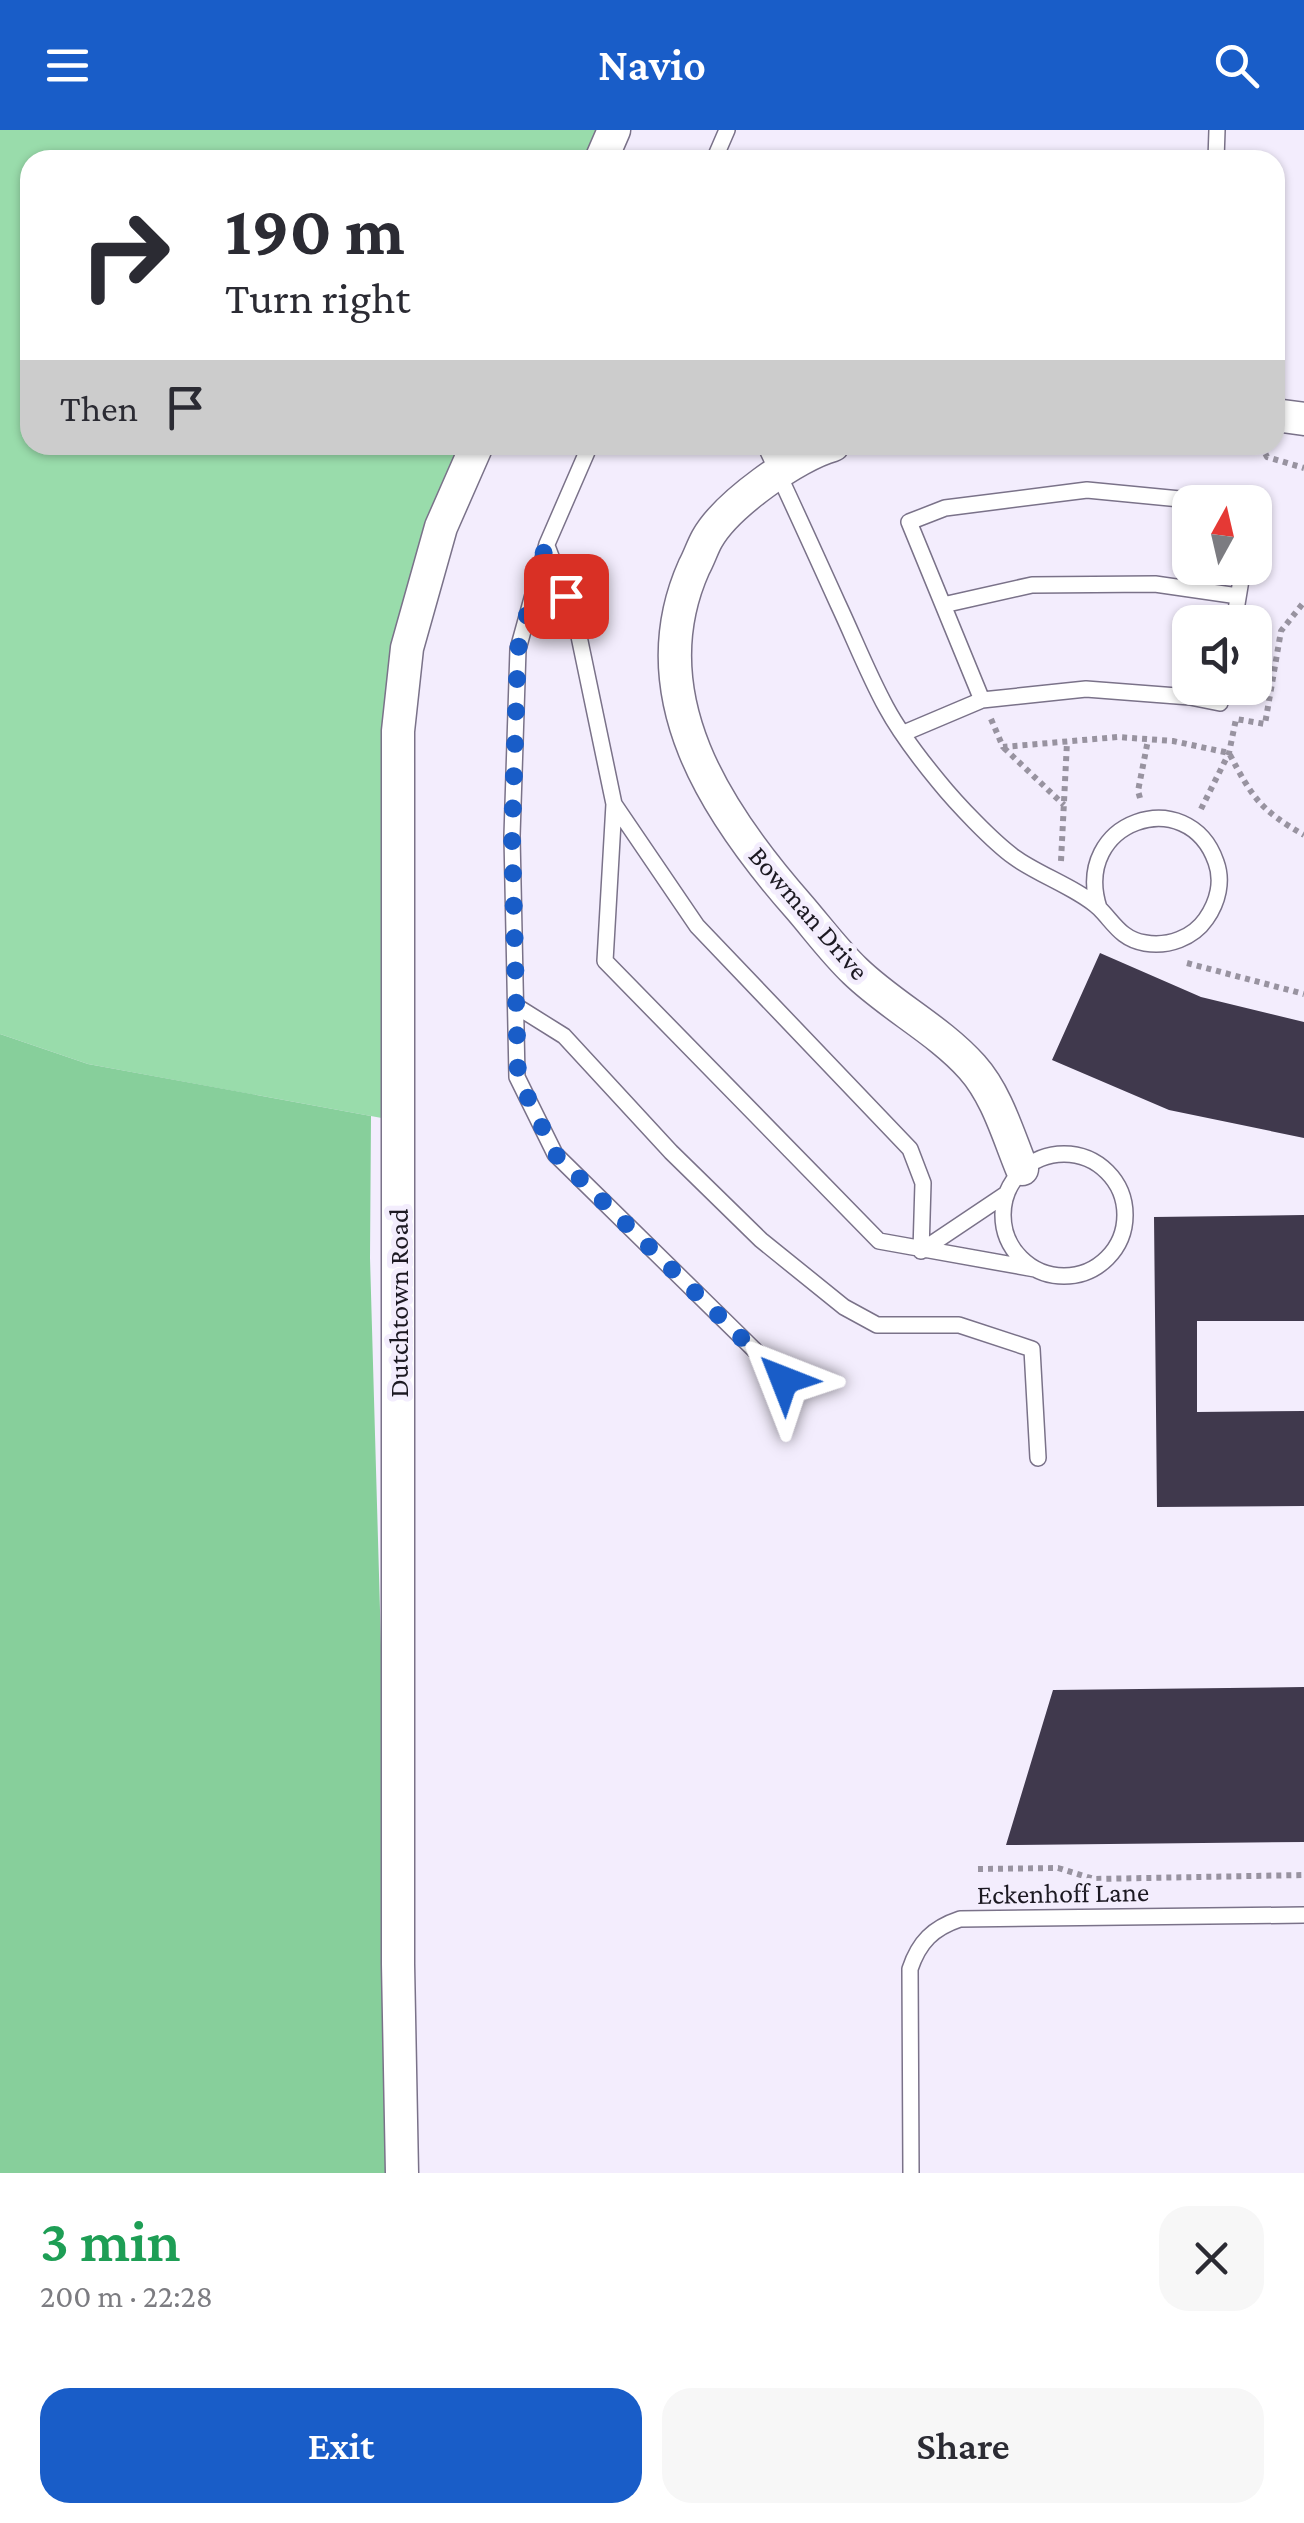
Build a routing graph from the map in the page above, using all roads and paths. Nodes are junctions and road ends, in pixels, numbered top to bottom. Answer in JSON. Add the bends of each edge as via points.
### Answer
{"nodes":[{"id":1,"x":473,"y":455,"type":"edge"},
{"id":2,"x":586,"y":455,"type":"edge"},
{"id":3,"x":1266,"y":455,"type":"edge"},
{"id":4,"x":772,"y":459,"type":"edge"},
{"id":5,"x":1301,"y":467,"type":"edge"},
{"id":6,"x":1304,"y":477,"type":"edge"},
{"id":7,"x":1172,"y":498,"type":"edge"},
{"id":8,"x":546,"y":544,"type":"junction"},
{"id":9,"x":1240,"y":585,"type":"edge"},
{"id":10,"x":1238,"y":596,"type":"junction"},
{"id":11,"x":1304,"y":602,"type":"edge"},
{"id":12,"x":943,"y":605,"type":"junction"},
{"id":13,"x":1237,"y":605,"type":"edge"},
{"id":14,"x":1172,"y":696,"type":"edge"},
{"id":15,"x":982,"y":700,"type":"junction"},
{"id":16,"x":904,"y":733,"type":"junction"},
{"id":17,"x":1148,"y":740,"type":"junction"},
{"id":18,"x":1067,"y":742,"type":"junction"},
{"id":19,"x":1003,"y":748,"type":"junction"},
{"id":20,"x":1229,"y":753,"type":"junction"},
{"id":21,"x":614,"y":804,"type":"junction"},
{"id":22,"x":1064,"y":806,"type":"junction"},
{"id":23,"x":1147,"y":818,"type":"junction"},
{"id":24,"x":1304,"y":835,"type":"edge"},
{"id":25,"x":1060,"y":885,"type":"junction"},
{"id":26,"x":1099,"y":908,"type":"junction"},
{"id":27,"x":1187,"y":964,"type":"dead end"},
{"id":28,"x":1304,"y":994,"type":"edge"},
{"id":29,"x":516,"y":1006,"type":"junction"},
{"id":30,"x":1014,"y":1182,"type":"junction"},
{"id":31,"x":921,"y":1251,"type":"junction"},
{"id":32,"x":1035,"y":1269,"type":"junction"},
{"id":33,"x":784,"y":1380,"type":"dead end"},
{"id":34,"x":1038,"y":1458,"type":"dead end"},
{"id":35,"x":978,"y":1868,"type":"dead end"},
{"id":36,"x":1304,"y":1876,"type":"edge"},
{"id":37,"x":1304,"y":1916,"type":"edge"},
{"id":38,"x":402,"y":2173,"type":"edge"},
{"id":39,"x":911,"y":2173,"type":"edge"}],
"edges":[{"from":1,"to":38,"type":"street","name":"Dutchtown Road","via":[[441,527],[407,648],[398,731]]},
{"from":2,"to":8,"type":"lane"},
{"from":3,"to":5,"type":"path"},
{"from":4,"to":16,"type":"lane","via":[[887,710]]},
{"from":4,"to":30,"type":"street","name":"Bowman Drive","via":[[756,488],[708,536],[683,592],[674,655],[681,714],[700,768],[759,862],[855,971],[972,1066],[991,1094]]},
{"from":5,"to":6,"type":"path"},
{"from":7,"to":12,"type":"lane","via":[[1086,490],[944,508],[909,522]]},
{"from":8,"to":21,"type":"lane","via":[[576,622]]},
{"from":8,"to":29,"type":"lane","via":[[518,649]]},
{"from":9,"to":10,"type":"lane"},
{"from":10,"to":12,"type":"lane","via":[[1155,584],[1032,585]]},
{"from":10,"to":13,"type":"lane"},
{"from":11,"to":20,"type":"path","via":[[1281,630],[1265,724],[1236,719]]},
{"from":12,"to":15,"type":"lane"},
{"from":14,"to":15,"type":"lane","via":[[1086,689]]},
{"from":15,"to":16,"type":"lane"},
{"from":15,"to":19,"type":"path"},
{"from":16,"to":25,"type":"lane","via":[[940,784],[1013,856]]},
{"from":17,"to":18,"type":"path"},
{"from":17,"to":20,"type":"path"},
{"from":17,"to":23,"type":"path","via":[[1138,791]]},
{"from":18,"to":19,"type":"path"},
{"from":18,"to":22,"type":"path"},
{"from":19,"to":22,"type":"path"},
{"from":20,"to":24,"type":"path","via":[[1270,815]]},
{"from":21,"to":31,"type":"lane","via":[[697,926],[910,1149],[923,1183]]},
{"from":21,"to":31,"type":"lane","via":[[605,962],[879,1241]]},
{"from":22,"to":25,"type":"path"},
{"from":23,"to":26,"type":"lane","via":[[1120,830],[1100,852],[1093,879]]},
{"from":23,"to":26,"type":"lane","via":[[1182,824],[1210,848],[1219,882],[1208,916],[1181,939],[1145,943],[1123,934]]},
{"from":25,"to":26,"type":"lane"},
{"from":27,"to":28,"type":"path"},
{"from":29,"to":33,"type":"lane","via":[[518,1077],[555,1154]]},
{"from":29,"to":34,"type":"lane","via":[[564,1036],[761,1240],[844,1307],[877,1325],[959,1324],[1032,1349]]},
{"from":30,"to":31,"type":"lane"},
{"from":30,"to":32,"type":"lane","via":[[1002,1222],[1013,1250]]},
{"from":30,"to":32,"type":"lane","via":[[1048,1155],[1078,1155],[1114,1180],[1125,1207],[1121,1236],[1105,1261],[1064,1276]]},
{"from":31,"to":32,"type":"lane"},
{"from":35,"to":36,"type":"path","via":[[1058,1868],[1094,1879]]},
{"from":37,"to":39,"type":"lane","name":"Eckenhoff Lane","via":[[960,1919],[942,1925],[916,1951],[910,1969]]}]}
